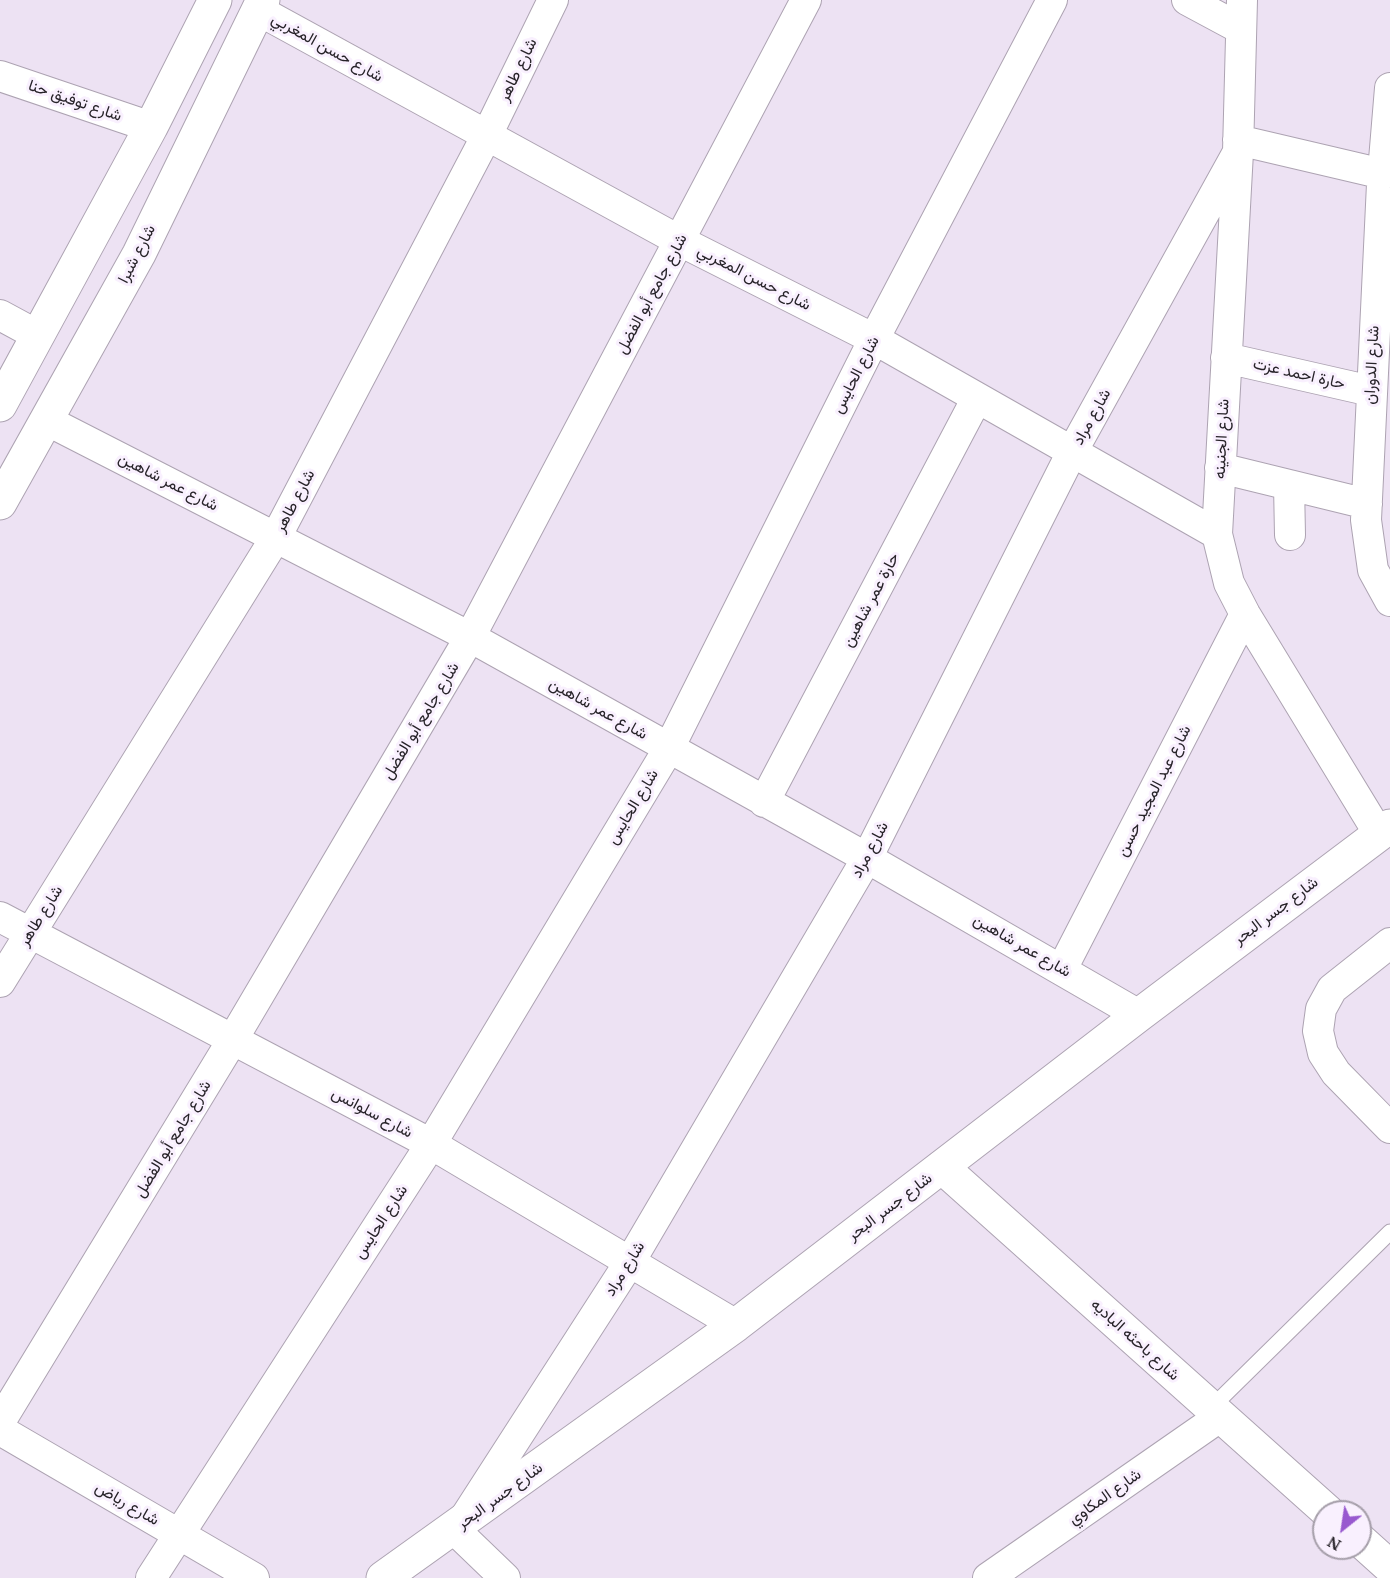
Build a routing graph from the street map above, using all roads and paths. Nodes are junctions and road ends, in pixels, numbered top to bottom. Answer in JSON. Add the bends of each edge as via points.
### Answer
{"nodes":[{"id":1,"x":214,"y":0,"type":"edge"},
{"id":2,"x":552,"y":0,"type":"edge"},
{"id":3,"x":807,"y":0,"type":"edge"},
{"id":4,"x":1052,"y":0,"type":"edge"},
{"id":5,"x":1187,"y":0,"type":"edge"},
{"id":6,"x":1242,"y":0,"type":"edge"},
{"id":7,"x":260,"y":5,"type":"edge"},
{"id":8,"x":1241,"y":29,"type":"junction"},
{"id":9,"x":0,"y":76,"type":"edge"},
{"id":10,"x":1390,"y":88,"type":"edge"},
{"id":11,"x":151,"y":127,"type":"junction"},
{"id":12,"x":487,"y":135,"type":"junction"},
{"id":13,"x":1238,"y":146,"type":"junction"},
{"id":14,"x":1385,"y":182,"type":"edge"},
{"id":15,"x":94,"y":229,"type":"junction"},
{"id":16,"x":680,"y":241,"type":"junction"},
{"id":17,"x":139,"y":254,"type":"junction"},
{"id":18,"x":0,"y":315,"type":"edge"},
{"id":19,"x":41,"y":326,"type":"junction"},
{"id":20,"x":874,"y":339,"type":"junction"},
{"id":21,"x":92,"y":341,"type":"junction"},
{"id":22,"x":1226,"y":358,"type":"junction"},
{"id":23,"x":1371,"y":391,"type":"junction"},
{"id":24,"x":977,"y":398,"type":"junction"},
{"id":25,"x":0,"y":405,"type":"edge"},
{"id":26,"x":48,"y":421,"type":"junction"},
{"id":27,"x":1072,"y":452,"type":"junction"},
{"id":28,"x":1220,"y":468,"type":"junction"},
{"id":29,"x":1289,"y":485,"type":"junction"},
{"id":30,"x":0,"y":503,"type":"edge"},
{"id":31,"x":1366,"y":504,"type":"junction"},
{"id":32,"x":1390,"y":532,"type":"edge"},
{"id":33,"x":1217,"y":534,"type":"junction"},
{"id":34,"x":1290,"y":535,"type":"dead end"},
{"id":35,"x":276,"y":537,"type":"junction"},
{"id":36,"x":1373,"y":570,"type":"junction"},
{"id":37,"x":1390,"y":601,"type":"edge"},
{"id":38,"x":1245,"y":614,"type":"junction"},
{"id":39,"x":470,"y":637,"type":"junction"},
{"id":40,"x":669,"y":748,"type":"junction"},
{"id":41,"x":764,"y":801,"type":"junction"},
{"id":42,"x":1385,"y":830,"type":"edge"},
{"id":43,"x":867,"y":858,"type":"junction"},
{"id":44,"x":0,"y":917,"type":"edge"},
{"id":45,"x":30,"y":934,"type":"junction"},
{"id":46,"x":1390,"y":943,"type":"edge"},
{"id":47,"x":1062,"y":969,"type":"junction"},
{"id":48,"x":0,"y":982,"type":"edge"},
{"id":49,"x":1139,"y":1015,"type":"junction"},
{"id":50,"x":234,"y":1039,"type":"junction"},
{"id":51,"x":1390,"y":1128,"type":"edge"},
{"id":52,"x":431,"y":1144,"type":"junction"},
{"id":53,"x":942,"y":1167,"type":"junction"},
{"id":54,"x":1390,"y":1232,"type":"edge"},
{"id":55,"x":631,"y":1260,"type":"junction"},
{"id":56,"x":736,"y":1325,"type":"junction"},
{"id":57,"x":1216,"y":1412,"type":"junction"},
{"id":58,"x":0,"y":1422,"type":"edge"},
{"id":59,"x":0,"y":1430,"type":"edge"},
{"id":60,"x":1315,"y":1500,"type":"edge"},
{"id":61,"x":458,"y":1526,"type":"junction"},
{"id":62,"x":179,"y":1535,"type":"junction"},
{"id":63,"x":1372,"y":1551,"type":"edge"},
{"id":64,"x":1390,"y":1567,"type":"edge"},
{"id":65,"x":151,"y":1578,"type":"edge"},
{"id":66,"x":254,"y":1578,"type":"edge"},
{"id":67,"x":383,"y":1578,"type":"edge"},
{"id":68,"x":505,"y":1578,"type":"edge"},
{"id":69,"x":988,"y":1578,"type":"edge"}],
"edges":[{"from":1,"to":11,"type":"main road"},
{"from":2,"to":12,"type":"street","name":"شارع طاهر"},
{"from":3,"to":16,"type":"street","name":"شارع جامع أبو الفضل"},
{"from":4,"to":20,"type":"street","name":"شارع الحايس"},
{"from":5,"to":8,"type":"street"},
{"from":6,"to":8,"type":"street","name":"شارع الجنينه"},
{"from":7,"to":12,"type":"street","name":"شارع حسن المغربي"},
{"from":7,"to":17,"type":"main road","name":"شارع شبرا"},
{"from":8,"to":13,"type":"street","name":"شارع الجنينه"},
{"from":9,"to":11,"type":"street","name":"شارع توفيق حنا"},
{"from":10,"to":14,"type":"street","name":"شارع الدوران"},
{"from":11,"to":15,"type":"main road"},
{"from":12,"to":16,"type":"street","name":"شارع حسن المغربي"},
{"from":12,"to":35,"type":"street","name":"شارع طاهر"},
{"from":13,"to":14,"type":"street"},
{"from":13,"to":22,"type":"street","name":"شارع الجنينه"},
{"from":13,"to":27,"type":"street","name":"شارع مراد"},
{"from":14,"to":23,"type":"street","name":"شارع الدوران"},
{"from":15,"to":17,"type":"main road","via":[[113,248]]},
{"from":15,"to":19,"type":"main road"},
{"from":16,"to":20,"type":"street","name":"شارع حسن المغربي"},
{"from":16,"to":39,"type":"street","name":"شارع جامع أبو الفضل"},
{"from":17,"to":21,"type":"main road","name":"شارع شبرا"},
{"from":18,"to":19,"type":"street"},
{"from":19,"to":21,"type":"main road","via":[[60,316],[73,319]]},
{"from":19,"to":25,"type":"main road"},
{"from":20,"to":24,"type":"street","name":"شارع حسن المغربي"},
{"from":20,"to":40,"type":"street","name":"شارع الحايس"},
{"from":21,"to":26,"type":"main road","name":"شارع شبرا"},
{"from":22,"to":23,"type":"street","name":"حارة احمد عزت"},
{"from":22,"to":28,"type":"street","name":"شارع الجنينه"},
{"from":23,"to":31,"type":"street","name":"شارع الدوران"},
{"from":24,"to":27,"type":"street","name":"شارع حسن المغربي"},
{"from":24,"to":41,"type":"street","name":"حارة عمر شاهين"},
{"from":26,"to":30,"type":"main road","name":"شارع شبرا"},
{"from":26,"to":35,"type":"street","name":"شارع عمر شاهين"},
{"from":27,"to":33,"type":"street","name":"شارع حسن المغربي"},
{"from":27,"to":43,"type":"street","name":"شارع مراد"},
{"from":28,"to":29,"type":"street"},
{"from":28,"to":33,"type":"street","name":"شارع الجنينه"},
{"from":29,"to":31,"type":"street"},
{"from":29,"to":34,"type":"street"},
{"from":31,"to":36,"type":"street","name":"شارع الدوران"},
{"from":32,"to":36,"type":"street"},
{"from":33,"to":38,"type":"street","name":"شارع الجنينه","via":[[1229,583]]},
{"from":35,"to":39,"type":"street","name":"شارع عمر شاهين"},
{"from":35,"to":45,"type":"street","name":"شارع طاهر"},
{"from":36,"to":37,"type":"street","name":"شارع الدوران"},
{"from":38,"to":42,"type":"street","name":"شارع الجنينه"},
{"from":38,"to":47,"type":"street","name":"شارع عبد المجيد حسن"},
{"from":39,"to":40,"type":"street","name":"شارع عمر شاهين"},
{"from":39,"to":50,"type":"street","name":"شارع جامع أبو الفضل"},
{"from":40,"to":41,"type":"street","name":"شارع عمر شاهين"},
{"from":40,"to":52,"type":"street","name":"شارع الحايس"},
{"from":41,"to":43,"type":"street","name":"شارع عمر شاهين"},
{"from":42,"to":49,"type":"main road","name":"شارع جسر البحر"},
{"from":43,"to":47,"type":"street","name":"شارع عمر شاهين"},
{"from":43,"to":55,"type":"street","name":"شارع مراد"},
{"from":44,"to":45,"type":"street","name":"شارع سلوانس"},
{"from":45,"to":48,"type":"street","name":"شارع طاهر"},
{"from":45,"to":50,"type":"street","name":"شارع سلوانس"},
{"from":46,"to":51,"type":"street","via":[[1332,989],[1321,1009],[1318,1031],[1323,1053],[1336,1073]]},
{"from":47,"to":49,"type":"street","name":"شارع عمر شاهين"},
{"from":49,"to":53,"type":"main road","name":"شارع جسر البحر"},
{"from":50,"to":52,"type":"street","name":"شارع سلوانس"},
{"from":50,"to":58,"type":"street","name":"شارع جامع أبو الفضل"},
{"from":52,"to":55,"type":"street","name":"شارع سلوانس"},
{"from":52,"to":62,"type":"street","name":"شارع الحايس"},
{"from":53,"to":56,"type":"main road","name":"شارع جسر البحر"},
{"from":53,"to":57,"type":"main road","name":"شارع باحثه الباديه"},
{"from":54,"to":57,"type":"lane"},
{"from":55,"to":56,"type":"street","name":"شارع سلوانس"},
{"from":55,"to":61,"type":"street","name":"شارع مراد"},
{"from":56,"to":61,"type":"main road","name":"شارع جسر البحر"},
{"from":57,"to":60,"type":"main road","name":"شارع باحثه الباديه"},
{"from":57,"to":69,"type":"street","name":"شارع المكاوي"},
{"from":59,"to":62,"type":"street","name":"شارع رياض"},
{"from":61,"to":67,"type":"main road","name":"شارع جسر البحر"},
{"from":61,"to":68,"type":"street"},
{"from":62,"to":65,"type":"street","name":"شارع الحايس"},
{"from":62,"to":66,"type":"street","name":"شارع رياض"},
{"from":63,"to":64,"type":"main road"}]}
